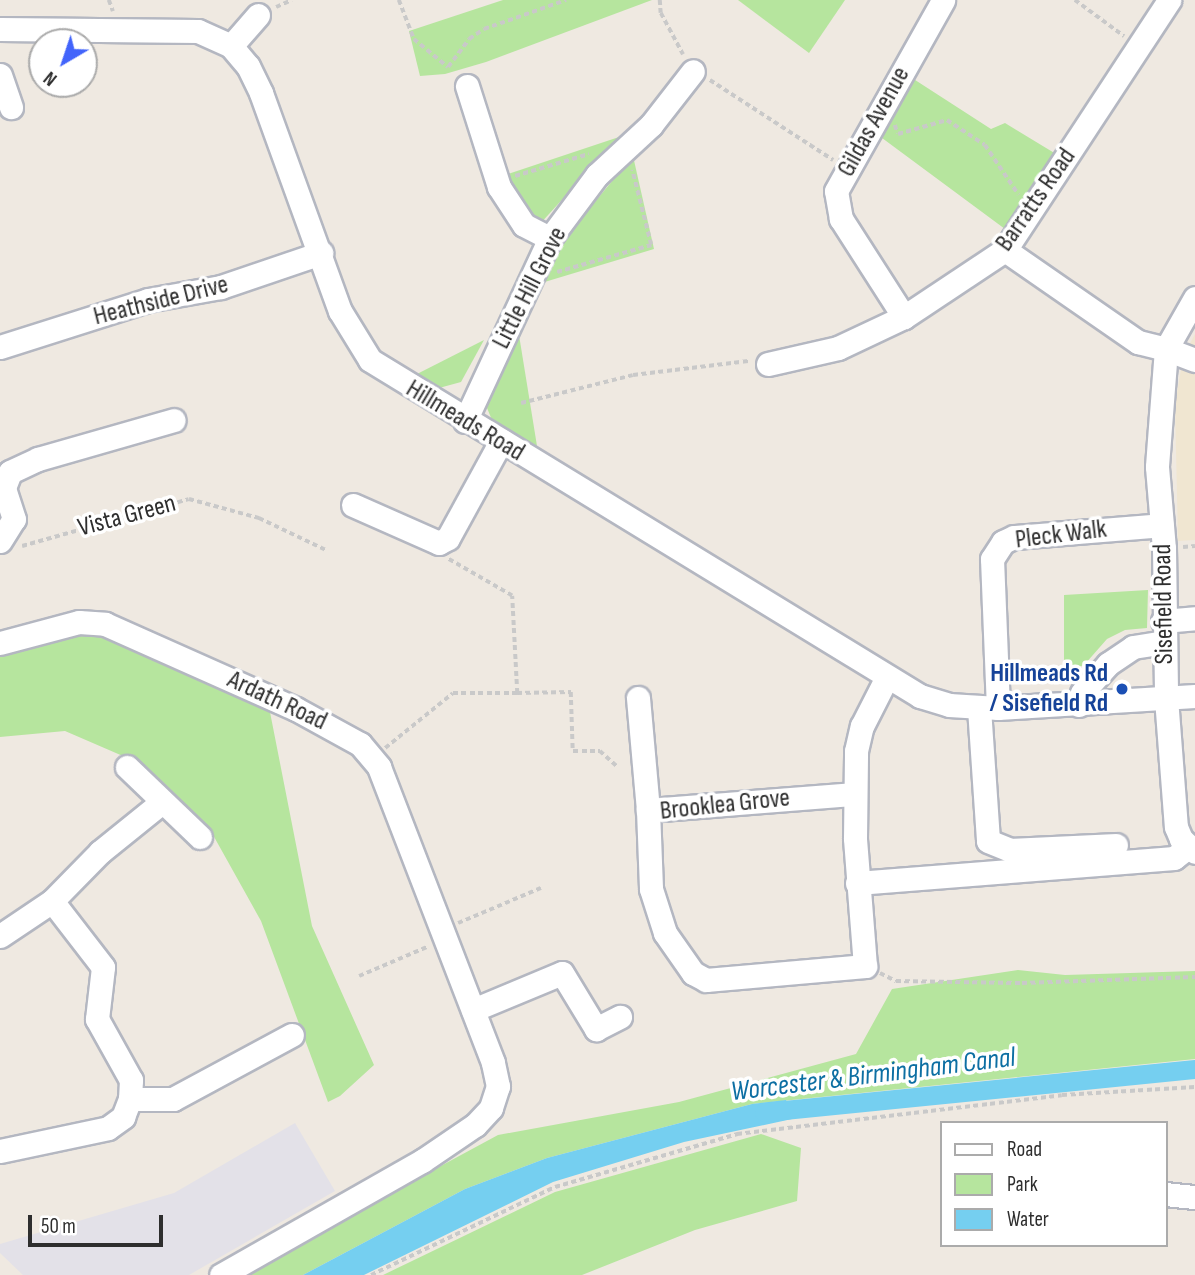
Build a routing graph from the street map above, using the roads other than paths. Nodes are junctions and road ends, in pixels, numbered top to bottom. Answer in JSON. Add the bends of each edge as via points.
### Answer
{"nodes":[{"id":1,"x":943,"y":0,"type":"edge"},
{"id":2,"x":1169,"y":0,"type":"edge"},
{"id":3,"x":258,"y":15,"type":"dead end"},
{"id":4,"x":0,"y":29,"type":"edge"},
{"id":5,"x":230,"y":46,"type":"junction"},
{"id":6,"x":693,"y":71,"type":"road end"},
{"id":7,"x":0,"y":75,"type":"edge"},
{"id":8,"x":467,"y":86,"type":"road end"},
{"id":9,"x":11,"y":107,"type":"dead end"},
{"id":10,"x":551,"y":238,"type":"junction"},
{"id":11,"x":1005,"y":250,"type":"junction"},
{"id":12,"x":321,"y":254,"type":"junction"},
{"id":13,"x":1195,"y":298,"type":"edge"},
{"id":14,"x":904,"y":317,"type":"junction"},
{"id":15,"x":0,"y":347,"type":"edge"},
{"id":16,"x":1166,"y":349,"type":"junction"},
{"id":17,"x":1195,"y":360,"type":"edge"},
{"id":18,"x":768,"y":364,"type":"road end"},
{"id":19,"x":174,"y":419,"type":"dead end"},
{"id":20,"x":466,"y":421,"type":"junction"},
{"id":21,"x":500,"y":441,"type":"junction"},
{"id":22,"x":354,"y":505,"type":"dead end"},
{"id":23,"x":1163,"y":525,"type":"junction"},
{"id":24,"x":4,"y":537,"type":"edge"},
{"id":25,"x":1195,"y":618,"type":"edge"},
{"id":26,"x":1163,"y":631,"type":"junction"},
{"id":27,"x":0,"y":643,"type":"edge"},
{"id":28,"x":887,"y":677,"type":"junction"},
{"id":29,"x":1195,"y":696,"type":"edge"},
{"id":30,"x":638,"y":698,"type":"dead end"},
{"id":31,"x":1166,"y":698,"type":"junction"},
{"id":32,"x":1079,"y":705,"type":"junction"},
{"id":33,"x":988,"y":708,"type":"junction"},
{"id":34,"x":127,"y":767,"type":"dead end"},
{"id":35,"x":1185,"y":778,"type":"edge"},
{"id":36,"x":853,"y":794,"type":"junction"},
{"id":37,"x":162,"y":802,"type":"junction"},
{"id":38,"x":648,"y":810,"type":"junction"},
{"id":39,"x":200,"y":837,"type":"dead end"},
{"id":40,"x":1116,"y":845,"type":"dead end"},
{"id":41,"x":1192,"y":849,"type":"edge"},
{"id":42,"x":857,"y":883,"type":"junction"},
{"id":43,"x":52,"y":901,"type":"junction"},
{"id":44,"x":0,"y":936,"type":"edge"},
{"id":45,"x":473,"y":1010,"type":"junction"},
{"id":46,"x":620,"y":1017,"type":"dead end"},
{"id":47,"x":292,"y":1035,"type":"dead end"},
{"id":48,"x":130,"y":1099,"type":"junction"},
{"id":49,"x":0,"y":1151,"type":"edge"},
{"id":50,"x":1167,"y":1194,"type":"edge"},
{"id":51,"x":1195,"y":1197,"type":"edge"},
{"id":52,"x":221,"y":1275,"type":"edge"}],
"edges":[{"from":1,"to":14,"type":"street","name":"Gildas Avenue","via":[[836,191],[841,219]]},
{"from":2,"to":11,"type":"street","name":"Barratts Road"},
{"from":3,"to":5,"type":"street"},
{"from":4,"to":5,"type":"street","name":"Hillmeads Road","via":[[198,31]]},
{"from":5,"to":12,"type":"street","name":"Hillmeads Road","via":[[248,66],[261,93]]},
{"from":6,"to":10,"type":"street","name":"Little Hill Grove","via":[[651,125],[597,176]]},
{"from":7,"to":9,"type":"street"},
{"from":8,"to":10,"type":"street","via":[[499,187],[524,225]]},
{"from":10,"to":20,"type":"street","name":"Little Hill Grove"},
{"from":11,"to":14,"type":"street","name":"Barratts Road"},
{"from":11,"to":16,"type":"street","via":[[1138,342]]},
{"from":12,"to":15,"type":"street","name":"Heathside Drive","via":[[221,288],[148,300]]},
{"from":12,"to":20,"type":"street","name":"Hillmeads Road","via":[[340,311],[370,360]]},
{"from":13,"to":16,"type":"street","name":"Sisefield Road"},
{"from":14,"to":18,"type":"street","name":"Barratts Road","via":[[838,348]]},
{"from":16,"to":17,"type":"street"},
{"from":16,"to":23,"type":"street","name":"Sisefield Road","via":[[1157,467]]},
{"from":19,"to":24,"type":"street","via":[[38,459],[10,472],[4,488],[14,519]]},
{"from":20,"to":21,"type":"street","name":"Hillmeads Road"},
{"from":21,"to":22,"type":"street","via":[[448,538],[439,542]]},
{"from":21,"to":28,"type":"street","name":"Hillmeads Road"},
{"from":23,"to":26,"type":"street","name":"Sisefield Road"},
{"from":23,"to":33,"type":"street","name":"Pleck Walk","via":[[1014,537],[1003,542],[992,559]]},
{"from":25,"to":26,"type":"street"},
{"from":26,"to":31,"type":"street","name":"Sisefield Road"},
{"from":26,"to":32,"type":"street","via":[[1108,664],[1082,693]]},
{"from":27,"to":45,"type":"street","name":"Ardath Road","via":[[79,622],[106,624],[338,729],[372,759]]},
{"from":28,"to":33,"type":"street","name":"Hillmeads Road","via":[[920,696]]},
{"from":28,"to":36,"type":"street","via":[[862,726]]},
{"from":29,"to":31,"type":"street","name":"Hillmeads Road"},
{"from":30,"to":38,"type":"street"},
{"from":31,"to":32,"type":"street","name":"Hillmeads Road"},
{"from":31,"to":35,"type":"street","name":"Sisefield Road"},
{"from":32,"to":33,"type":"street","name":"Hillmeads Road"},
{"from":33,"to":40,"type":"street","via":[[988,841],[1010,850]]},
{"from":34,"to":37,"type":"street"},
{"from":35,"to":41,"type":"street","name":"Sisefield Road","via":[[1177,827]]},
{"from":36,"to":38,"type":"street","name":"Brooklea Grove"},
{"from":36,"to":42,"type":"street"},
{"from":37,"to":39,"type":"street"},
{"from":37,"to":43,"type":"street","via":[[100,852]]},
{"from":38,"to":42,"type":"street","name":"Brooklea Grove","via":[[651,889],[665,933],[692,973],[706,980],[865,966]]},
{"from":41,"to":42,"type":"street","via":[[1174,858]]},
{"from":43,"to":44,"type":"street"},
{"from":43,"to":48,"type":"street","via":[[103,967],[97,1019],[131,1080]]},
{"from":45,"to":46,"type":"street","via":[[562,973],[596,1029]]},
{"from":45,"to":52,"type":"street","name":"Ardath Road","via":[[498,1086],[491,1108],[475,1125],[422,1161]]},
{"from":47,"to":48,"type":"street","via":[[173,1099]]},
{"from":48,"to":49,"type":"street","via":[[123,1116],[108,1128]]},
{"from":50,"to":51,"type":"street"}]}
